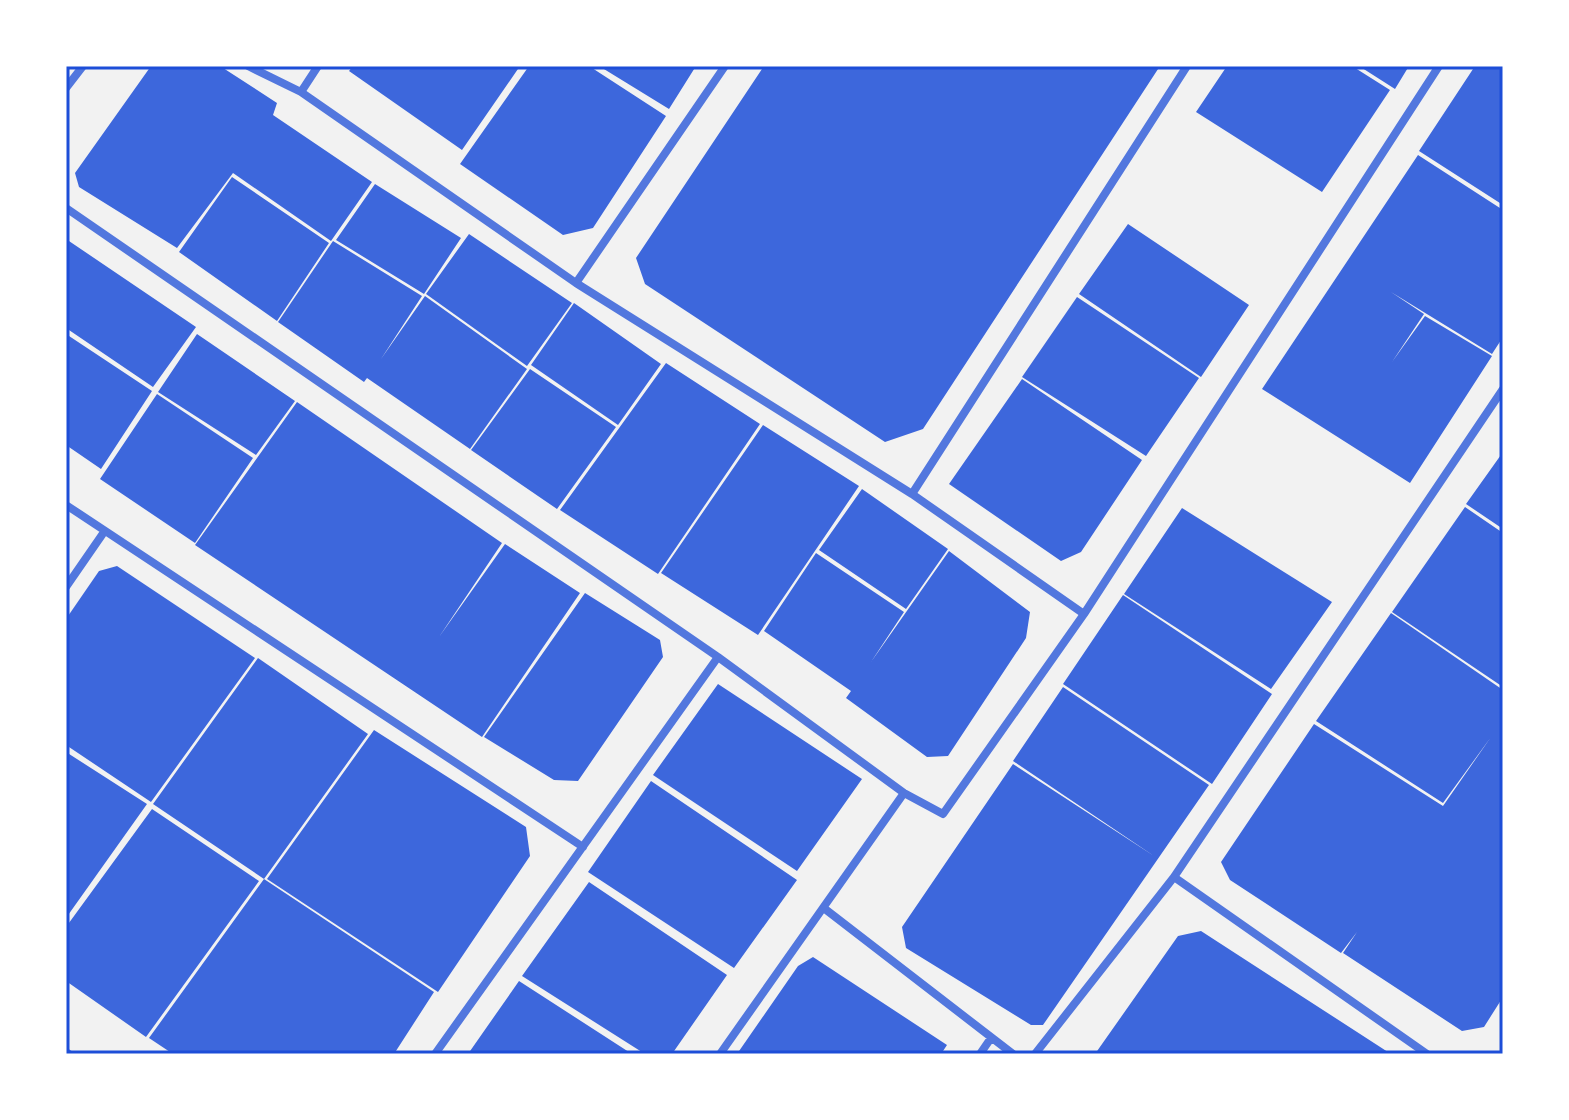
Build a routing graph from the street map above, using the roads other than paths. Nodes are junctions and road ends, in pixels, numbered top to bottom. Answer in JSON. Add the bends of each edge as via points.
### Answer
{"nodes":[{"id":1,"x":83,"y":66,"type":"edge"},
{"id":2,"x":248,"y":66,"type":"edge"},
{"id":3,"x":318,"y":66,"type":"edge"},
{"id":4,"x":725,"y":66,"type":"edge"},
{"id":5,"x":1187,"y":66,"type":"edge"},
{"id":6,"x":1439,"y":66,"type":"edge"},
{"id":7,"x":66,"y":88,"type":"edge"},
{"id":8,"x":301,"y":92,"type":"junction"},
{"id":9,"x":66,"y":208,"type":"edge"},
{"id":10,"x":576,"y":283,"type":"junction"},
{"id":11,"x":1503,"y":389,"type":"edge"},
{"id":12,"x":912,"y":494,"type":"junction"},
{"id":13,"x":66,"y":505,"type":"edge"},
{"id":14,"x":104,"y":532,"type":"junction"},
{"id":15,"x":66,"y":587,"type":"edge"},
{"id":16,"x":1084,"y":614,"type":"junction"},
{"id":17,"x":718,"y":657,"type":"junction"},
{"id":18,"x":904,"y":793,"type":"junction"},
{"id":19,"x":583,"y":847,"type":"junction"},
{"id":20,"x":1174,"y":877,"type":"junction"},
{"id":21,"x":825,"y":909,"type":"junction"},
{"id":22,"x":991,"y":1038,"type":"junction"},
{"id":23,"x":435,"y":1054,"type":"edge"},
{"id":24,"x":720,"y":1054,"type":"edge"},
{"id":25,"x":980,"y":1054,"type":"edge"},
{"id":26,"x":1013,"y":1054,"type":"edge"},
{"id":27,"x":1035,"y":1054,"type":"edge"},
{"id":28,"x":1427,"y":1054,"type":"edge"}],
"edges":[{"from":1,"to":7,"type":"street"},
{"from":2,"to":8,"type":"street"},
{"from":3,"to":8,"type":"street"},
{"from":4,"to":10,"type":"street"},
{"from":5,"to":12,"type":"street"},
{"from":6,"to":16,"type":"street"},
{"from":8,"to":10,"type":"street"},
{"from":9,"to":17,"type":"street"},
{"from":10,"to":12,"type":"street"},
{"from":11,"to":20,"type":"street"},
{"from":12,"to":16,"type":"street"},
{"from":13,"to":14,"type":"street"},
{"from":14,"to":15,"type":"street"},
{"from":14,"to":19,"type":"street"},
{"from":16,"to":18,"type":"street","via":[[943,814]]},
{"from":17,"to":18,"type":"street"},
{"from":17,"to":19,"type":"street"},
{"from":18,"to":21,"type":"street"},
{"from":19,"to":23,"type":"street"},
{"from":20,"to":27,"type":"street"},
{"from":20,"to":28,"type":"street"},
{"from":21,"to":22,"type":"street"},
{"from":21,"to":24,"type":"street"},
{"from":22,"to":25,"type":"street"},
{"from":22,"to":26,"type":"street"}]}
